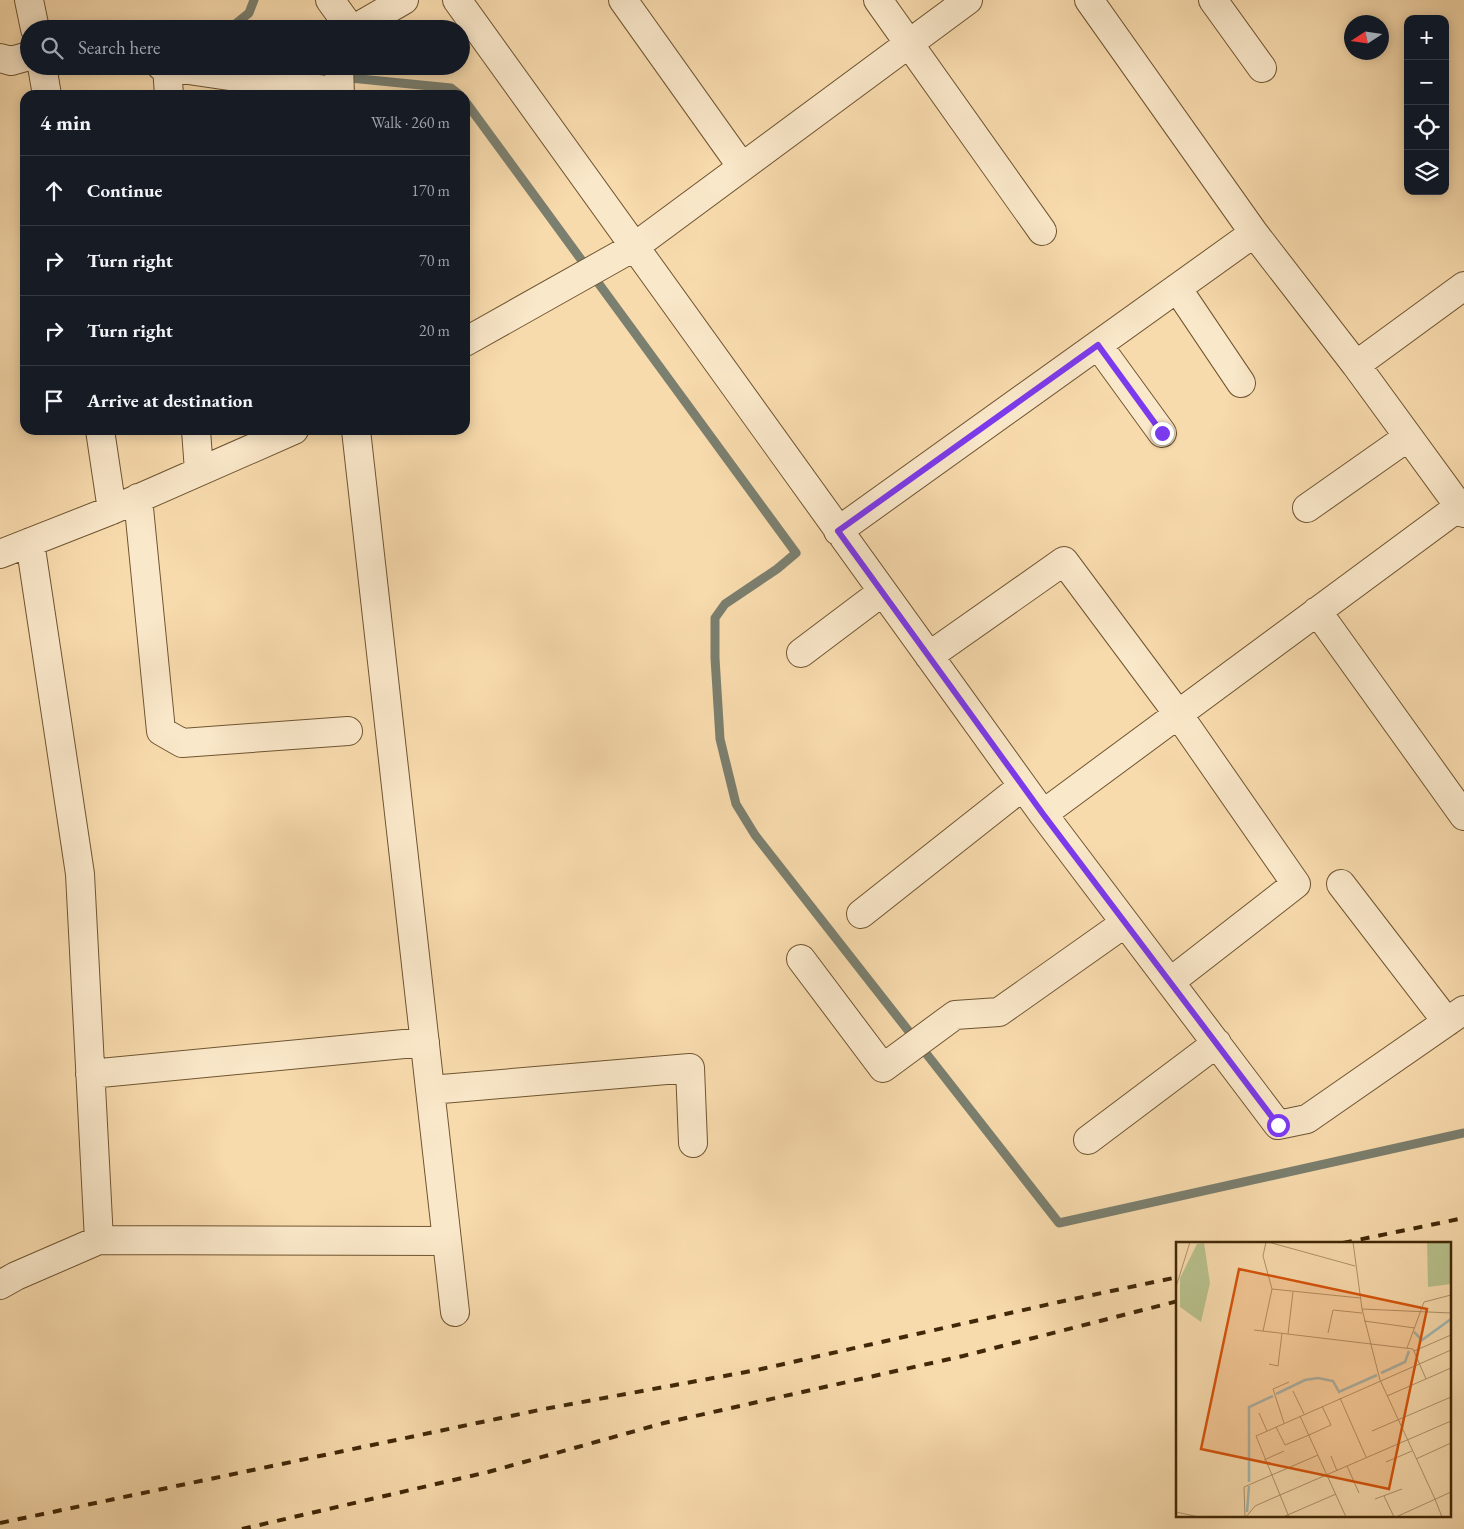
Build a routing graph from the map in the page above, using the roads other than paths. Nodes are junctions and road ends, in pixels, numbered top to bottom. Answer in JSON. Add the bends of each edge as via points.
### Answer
{"nodes":[{"id":1,"x":29,"y":0,"type":"edge"},
{"id":2,"x":330,"y":0,"type":"edge"},
{"id":3,"x":404,"y":0,"type":"edge"},
{"id":4,"x":457,"y":0,"type":"edge"},
{"id":5,"x":623,"y":0,"type":"edge"},
{"id":6,"x":878,"y":0,"type":"edge"},
{"id":7,"x":968,"y":0,"type":"edge"},
{"id":8,"x":1090,"y":0,"type":"edge"},
{"id":9,"x":1213,"y":0,"type":"edge"},
{"id":10,"x":33,"y":20,"type":"edge"},
{"id":11,"x":346,"y":20,"type":"edge"},
{"id":12,"x":369,"y":20,"type":"edge"},
{"id":13,"x":909,"y":44,"type":"junction"},
{"id":14,"x":0,"y":58,"type":"edge"},
{"id":15,"x":20,"y":58,"type":"edge"},
{"id":16,"x":1262,"y":68,"type":"dead end"},
{"id":17,"x":44,"y":75,"type":"edge"},
{"id":18,"x":168,"y":75,"type":"edge"},
{"id":19,"x":248,"y":75,"type":"edge"},
{"id":20,"x":340,"y":84,"type":"edge"},
{"id":21,"x":46,"y":90,"type":"edge"},
{"id":22,"x":169,"y":90,"type":"edge"},
{"id":23,"x":742,"y":167,"type":"junction"},
{"id":24,"x":1042,"y":231,"type":"dead end"},
{"id":25,"x":1254,"y":233,"type":"junction"},
{"id":26,"x":634,"y":247,"type":"junction"},
{"id":27,"x":1464,"y":286,"type":"edge"},
{"id":28,"x":1177,"y":288,"type":"junction"},
{"id":29,"x":470,"y":339,"type":"edge"},
{"id":30,"x":1098,"y":345,"type":"junction"},
{"id":31,"x":1356,"y":366,"type":"junction"},
{"id":32,"x":1241,"y":383,"type":"dead end"},
{"id":33,"x":1162,"y":433,"type":"dead end"},
{"id":34,"x":101,"y":435,"type":"edge"},
{"id":35,"x":196,"y":435,"type":"edge"},
{"id":36,"x":283,"y":435,"type":"edge"},
{"id":37,"x":357,"y":435,"type":"edge"},
{"id":38,"x":1408,"y":437,"type":"junction"},
{"id":39,"x":199,"y":472,"type":"junction"},
{"id":40,"x":138,"y":498,"type":"junction"},
{"id":41,"x":1307,"y":508,"type":"dead end"},
{"id":42,"x":1462,"y":508,"type":"edge"},
{"id":43,"x":112,"y":510,"type":"junction"},
{"id":44,"x":838,"y":531,"type":"junction"},
{"id":45,"x":30,"y":542,"type":"junction"},
{"id":46,"x":0,"y":554,"type":"edge"},
{"id":47,"x":882,"y":592,"type":"junction"},
{"id":48,"x":1317,"y":612,"type":"junction"},
{"id":49,"x":801,"y":653,"type":"dead end"},
{"id":50,"x":928,"y":656,"type":"junction"},
{"id":51,"x":1178,"y":714,"type":"junction"},
{"id":52,"x":348,"y":730,"type":"dead end"},
{"id":53,"x":1023,"y":786,"type":"junction"},
{"id":54,"x":1043,"y":814,"type":"junction"},
{"id":55,"x":1464,"y":816,"type":"edge"},
{"id":56,"x":1342,"y":884,"type":"dead end"},
{"id":57,"x":861,"y":914,"type":"dead end"},
{"id":58,"x":1126,"y":923,"type":"junction"},
{"id":59,"x":801,"y":959,"type":"dead end"},
{"id":60,"x":1170,"y":982,"type":"junction"},
{"id":61,"x":1456,"y":1016,"type":"edge"},
{"id":62,"x":425,"y":1042,"type":"junction"},
{"id":63,"x":1216,"y":1044,"type":"junction"},
{"id":64,"x":90,"y":1074,"type":"junction"},
{"id":65,"x":430,"y":1090,"type":"junction"},
{"id":66,"x":1088,"y":1140,"type":"dead end"},
{"id":67,"x":693,"y":1143,"type":"dead end"},
{"id":68,"x":99,"y":1240,"type":"junction"},
{"id":69,"x":447,"y":1241,"type":"junction"},
{"id":70,"x":0,"y":1285,"type":"edge"},
{"id":71,"x":455,"y":1312,"type":"dead end"}],
"edges":[{"from":1,"to":10,"type":"street"},
{"from":2,"to":11,"type":"street"},
{"from":3,"to":12,"type":"street"},
{"from":4,"to":26,"type":"street"},
{"from":5,"to":23,"type":"street"},
{"from":6,"to":13,"type":"street"},
{"from":7,"to":13,"type":"street"},
{"from":8,"to":25,"type":"street"},
{"from":9,"to":16,"type":"street"},
{"from":13,"to":23,"type":"street"},
{"from":13,"to":24,"type":"street"},
{"from":14,"to":15,"type":"street"},
{"from":17,"to":21,"type":"street"},
{"from":18,"to":22,"type":"street"},
{"from":19,"to":20,"type":"street"},
{"from":23,"to":26,"type":"street"},
{"from":25,"to":28,"type":"street"},
{"from":25,"to":31,"type":"street"},
{"from":26,"to":29,"type":"street"},
{"from":26,"to":44,"type":"street"},
{"from":27,"to":31,"type":"street"},
{"from":28,"to":30,"type":"street"},
{"from":28,"to":32,"type":"street"},
{"from":30,"to":33,"type":"street"},
{"from":30,"to":44,"type":"street"},
{"from":31,"to":38,"type":"street"},
{"from":34,"to":43,"type":"street"},
{"from":35,"to":39,"type":"street"},
{"from":36,"to":39,"type":"street"},
{"from":37,"to":62,"type":"street"},
{"from":38,"to":41,"type":"street"},
{"from":38,"to":42,"type":"street"},
{"from":39,"to":40,"type":"street"},
{"from":40,"to":43,"type":"street"},
{"from":40,"to":52,"type":"street","via":[[162,731],[182,743]]},
{"from":42,"to":48,"type":"street"},
{"from":43,"to":45,"type":"street"},
{"from":44,"to":47,"type":"street"},
{"from":45,"to":46,"type":"street"},
{"from":45,"to":64,"type":"street","via":[[80,874]]},
{"from":47,"to":49,"type":"street"},
{"from":47,"to":50,"type":"street"},
{"from":48,"to":51,"type":"street"},
{"from":48,"to":55,"type":"street"},
{"from":50,"to":51,"type":"street","via":[[1064,561]]},
{"from":50,"to":53,"type":"street"},
{"from":51,"to":54,"type":"street"},
{"from":51,"to":60,"type":"street","via":[[1296,884]]},
{"from":53,"to":54,"type":"street"},
{"from":53,"to":57,"type":"street"},
{"from":54,"to":58,"type":"street"},
{"from":56,"to":61,"type":"street"},
{"from":58,"to":59,"type":"street","via":[[999,1012],[955,1014],[883,1068]]},
{"from":58,"to":60,"type":"street"},
{"from":60,"to":63,"type":"street"},
{"from":61,"to":63,"type":"street","via":[[1307,1119],[1278,1125]]},
{"from":62,"to":64,"type":"street"},
{"from":62,"to":65,"type":"street"},
{"from":63,"to":66,"type":"street"},
{"from":64,"to":68,"type":"street"},
{"from":65,"to":67,"type":"street","via":[[690,1068]]},
{"from":65,"to":69,"type":"street"},
{"from":68,"to":69,"type":"street"},
{"from":68,"to":70,"type":"street"},
{"from":69,"to":71,"type":"street"}]}
